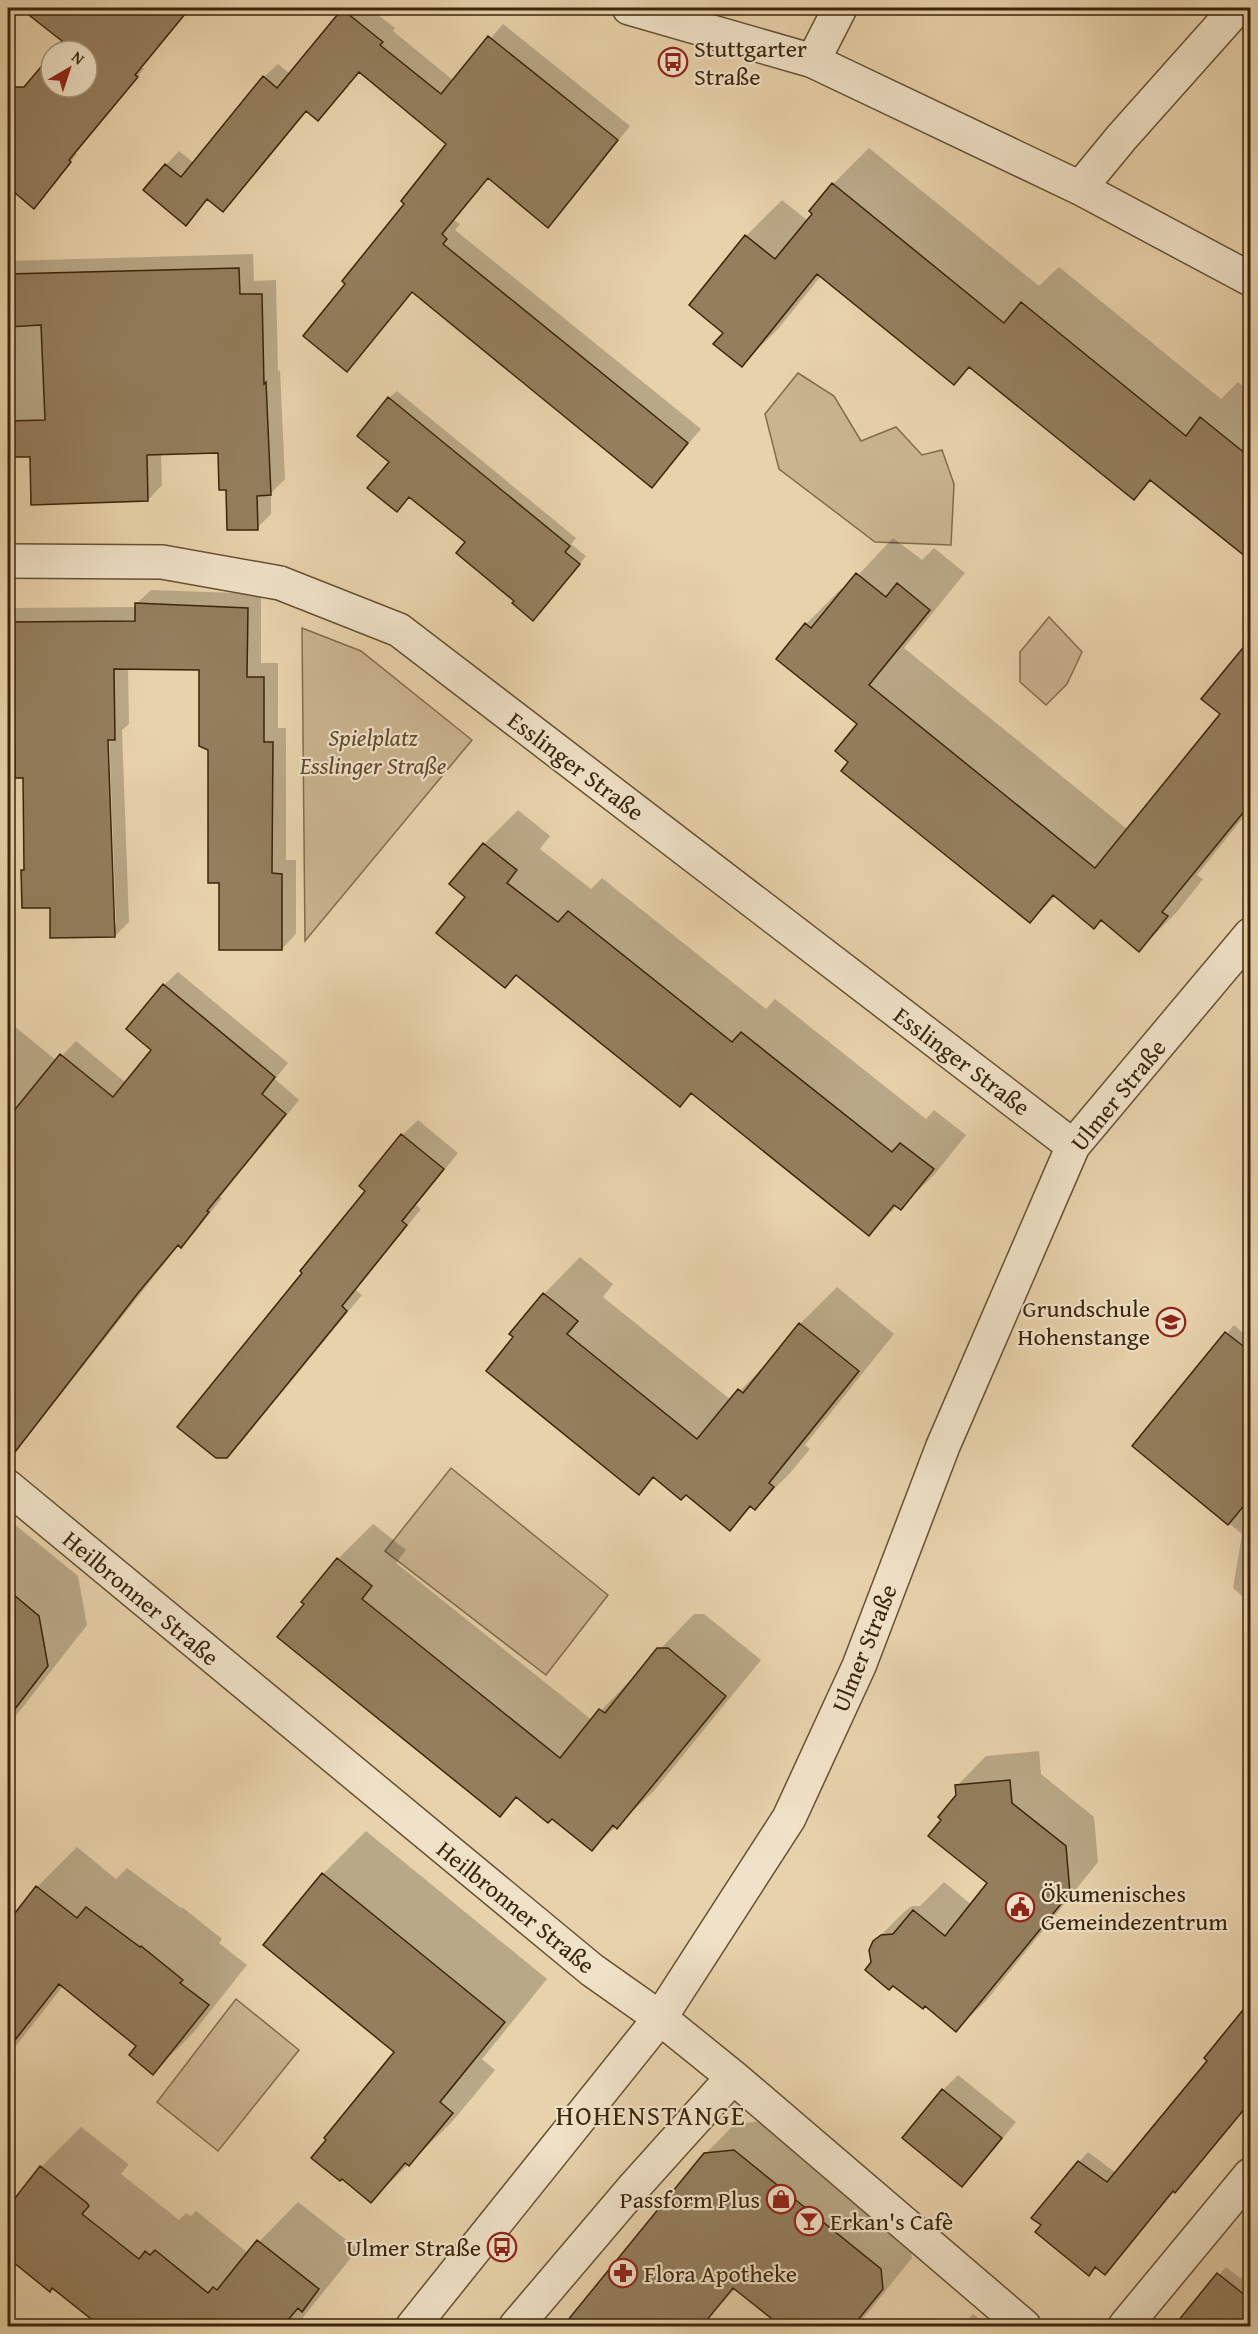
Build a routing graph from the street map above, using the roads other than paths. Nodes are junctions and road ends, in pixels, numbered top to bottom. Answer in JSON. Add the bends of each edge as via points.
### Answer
{"nodes":[{"id":1,"x":629,"y":8,"type":"edge"},
{"id":2,"x":840,"y":8,"type":"edge"},
{"id":3,"x":1237,"y":8,"type":"edge"},
{"id":4,"x":813,"y":61,"type":"junction"},
{"id":5,"x":1080,"y":188,"type":"junction"},
{"id":6,"x":1251,"y":279,"type":"edge"},
{"id":7,"x":8,"y":561,"type":"edge"},
{"id":8,"x":1251,"y":935,"type":"edge"},
{"id":9,"x":1073,"y":1146,"type":"junction"},
{"id":10,"x":8,"y":1487,"type":"edge"},
{"id":11,"x":660,"y":2018,"type":"junction"},
{"id":12,"x":733,"y":2077,"type":"junction"},
{"id":13,"x":1251,"y":2175,"type":"edge"},
{"id":14,"x":413,"y":2326,"type":"edge"},
{"id":15,"x":516,"y":2326,"type":"edge"},
{"id":16,"x":1024,"y":2326,"type":"edge"},
{"id":17,"x":1125,"y":2326,"type":"edge"}],
"edges":[{"from":1,"to":4,"type":"street"},
{"from":2,"to":4,"type":"street"},
{"from":3,"to":5,"type":"street"},
{"from":4,"to":5,"type":"street"},
{"from":5,"to":6,"type":"street"},
{"from":7,"to":9,"type":"street","name":"Esslinger Straße","via":[[162,562],[280,583],[399,630]]},
{"from":8,"to":9,"type":"street","name":"Ulmer Straße"},
{"from":9,"to":11,"type":"street","name":"Ulmer Straße","via":[[943,1446],[859,1666],[789,1818]]},
{"from":10,"to":11,"type":"street","name":"Heilbronner Straße","via":[[582,1962]]},
{"from":11,"to":12,"type":"street","name":"Heilbronner Straße"},
{"from":11,"to":14,"type":"street","name":"Ulmer Straße"},
{"from":12,"to":15,"type":"street"},
{"from":12,"to":16,"type":"street","name":"Heilbronner Straße"},
{"from":13,"to":17,"type":"street"}]}
